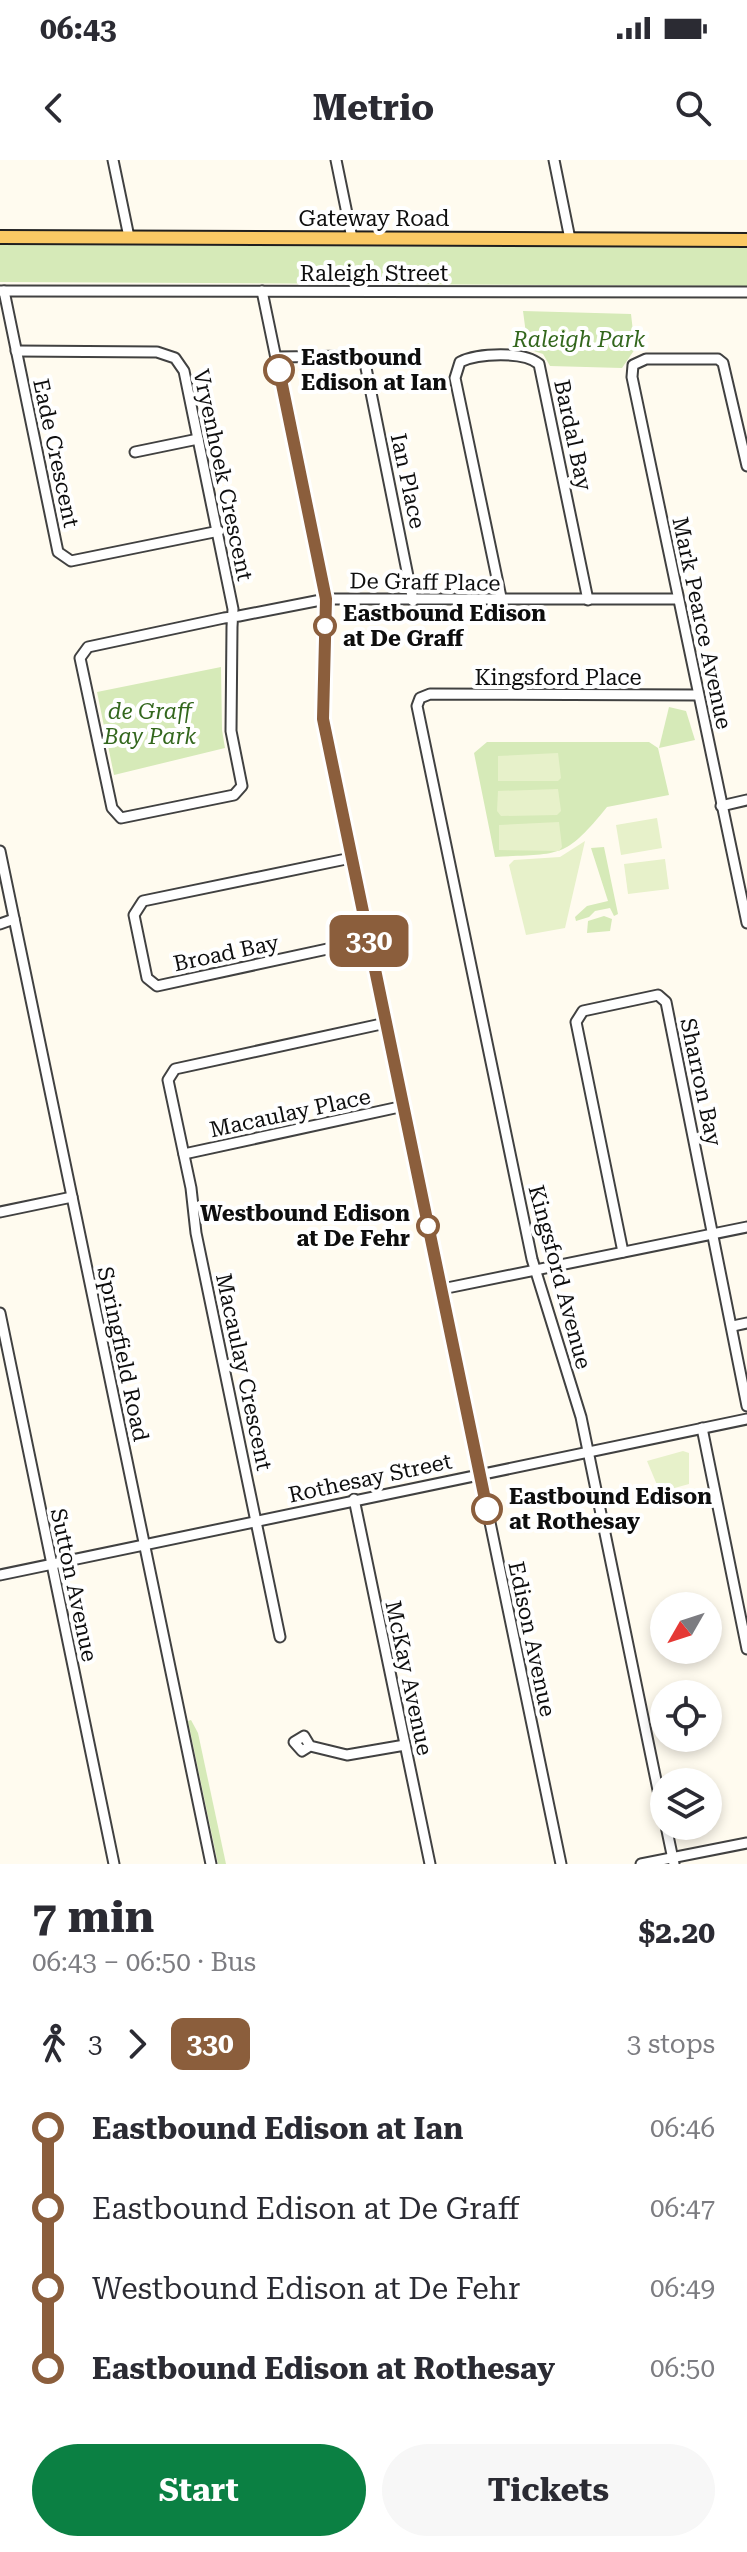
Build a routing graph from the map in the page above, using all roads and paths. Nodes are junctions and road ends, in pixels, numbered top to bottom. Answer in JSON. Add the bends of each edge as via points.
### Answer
{"nodes":[{"id":1,"x":113,"y":160,"type":"edge"},
{"id":2,"x":336,"y":160,"type":"edge"},
{"id":3,"x":554,"y":160,"type":"edge"},
{"id":4,"x":0,"y":237,"type":"edge"},
{"id":5,"x":129,"y":237,"type":"junction"},
{"id":6,"x":352,"y":238,"type":"junction"},
{"id":7,"x":570,"y":239,"type":"junction"},
{"id":8,"x":747,"y":240,"type":"edge"},
{"id":9,"x":2,"y":291,"type":"edge"},
{"id":10,"x":262,"y":291,"type":"junction"},
{"id":11,"x":747,"y":292,"type":"edge"},
{"id":12,"x":16,"y":351,"type":"junction"},
{"id":13,"x":276,"y":357,"type":"junction"},
{"id":14,"x":198,"y":439,"type":"junction"},
{"id":15,"x":135,"y":452,"type":"dead end"},
{"id":16,"x":747,"y":466,"type":"edge"},
{"id":17,"x":219,"y":531,"type":"junction"},
{"id":18,"x":326,"y":599,"type":"junction"},
{"id":19,"x":678,"y":599,"type":"junction"},
{"id":20,"x":588,"y":600,"type":"junction"},
{"id":21,"x":413,"y":601,"type":"junction"},
{"id":22,"x":502,"y":602,"type":"junction"},
{"id":23,"x":232,"y":617,"type":"junction"},
{"id":24,"x":82,"y":652,"type":"joint"},
{"id":25,"x":698,"y":695,"type":"junction"},
{"id":26,"x":420,"y":698,"type":"joint"},
{"id":27,"x":747,"y":800,"type":"edge"},
{"id":28,"x":721,"y":806,"type":"junction"},
{"id":29,"x":0,"y":851,"type":"edge"},
{"id":30,"x":351,"y":858,"type":"junction"},
{"id":31,"x":745,"y":899,"type":"edge"},
{"id":32,"x":14,"y":919,"type":"junction"},
{"id":33,"x":747,"y":923,"type":"edge"},
{"id":34,"x":0,"y":924,"type":"edge"},
{"id":35,"x":369,"y":940,"type":"junction"},
{"id":36,"x":386,"y":1023,"type":"junction"},
{"id":37,"x":404,"y":1106,"type":"junction"},
{"id":38,"x":184,"y":1154,"type":"junction"},
{"id":39,"x":72,"y":1197,"type":"junction"},
{"id":40,"x":0,"y":1212,"type":"edge"},
{"id":41,"x":747,"y":1227,"type":"edge"},
{"id":42,"x":714,"y":1234,"type":"junction"},
{"id":43,"x":623,"y":1252,"type":"junction"},
{"id":44,"x":535,"y":1269,"type":"junction"},
{"id":45,"x":442,"y":1289,"type":"junction"},
{"id":46,"x":0,"y":1313,"type":"edge"},
{"id":47,"x":747,"y":1323,"type":"edge"},
{"id":48,"x":733,"y":1326,"type":"junction"},
{"id":49,"x":747,"y":1406,"type":"edge"},
{"id":50,"x":747,"y":1419,"type":"edge"},
{"id":51,"x":702,"y":1428,"type":"junction"},
{"id":52,"x":587,"y":1452,"type":"junction"},
{"id":53,"x":480,"y":1474,"type":"junction"},
{"id":54,"x":354,"y":1499,"type":"junction"},
{"id":55,"x":256,"y":1520,"type":"junction"},
{"id":56,"x":144,"y":1544,"type":"junction"},
{"id":57,"x":51,"y":1564,"type":"junction"},
{"id":58,"x":0,"y":1575,"type":"edge"},
{"id":59,"x":280,"y":1637,"type":"dead end"},
{"id":60,"x":747,"y":1649,"type":"edge"},
{"id":61,"x":405,"y":1745,"type":"junction"},
{"id":62,"x":310,"y":1746,"type":"dead end"},
{"id":63,"x":653,"y":1768,"type":"edge"},
{"id":64,"x":669,"y":1840,"type":"edge"},
{"id":65,"x":747,"y":1843,"type":"edge"},
{"id":66,"x":673,"y":1861,"type":"edge"},
{"id":67,"x":114,"y":1864,"type":"edge"},
{"id":68,"x":211,"y":1864,"type":"edge"},
{"id":69,"x":430,"y":1864,"type":"edge"},
{"id":70,"x":561,"y":1864,"type":"edge"},
{"id":71,"x":641,"y":1864,"type":"edge"}],
"edges":[{"from":1,"to":5,"type":"street"},
{"from":2,"to":6,"type":"street"},
{"from":3,"to":7,"type":"street"},
{"from":4,"to":5,"type":"main road","name":"Gateway Road"},
{"from":5,"to":6,"type":"main road","name":"Gateway Road"},
{"from":6,"to":7,"type":"main road","name":"Gateway Road"},
{"from":7,"to":8,"type":"main road","name":"Gateway Road"},
{"from":9,"to":10,"type":"street","name":"Raleigh Street"},
{"from":9,"to":12,"type":"street","name":"Eade Crescent"},
{"from":10,"to":11,"type":"street","name":"Raleigh Street"},
{"from":10,"to":13,"type":"street","name":"Edison Avenue"},
{"from":12,"to":14,"type":"street","name":"Vryenhoek Crescent","via":[[167,354],[184,371]]},
{"from":12,"to":17,"type":"street","name":"Eade Crescent","via":[[63,559]]},
{"from":13,"to":18,"type":"street","name":"Edison Avenue"},
{"from":13,"to":21,"type":"street","name":"Ian Place","via":[[355,356],[365,363]]},
{"from":14,"to":15,"type":"street"},
{"from":14,"to":17,"type":"street","name":"Vryenhoek Crescent"},
{"from":16,"to":19,"type":"street","name":"Mark Pearce Avenue","via":[[723,363],[646,359],[633,365]]},
{"from":17,"to":23,"type":"street","name":"Vryenhoek Crescent"},
{"from":18,"to":21,"type":"street","name":"De Graff Place"},
{"from":18,"to":23,"type":"street","name":"De Graff Place"},
{"from":18,"to":30,"type":"street","name":"Edison Avenue","via":[[323,719]]},
{"from":19,"to":20,"type":"street","name":"De Graff Place"},
{"from":19,"to":25,"type":"street","name":"Mark Pearce Avenue"},
{"from":20,"to":22,"type":"street","name":"De Graff Place"},
{"from":20,"to":22,"type":"street","name":"Bardal Bay","via":[[539,364],[530,357],[470,357],[460,362],[455,378]]},
{"from":21,"to":22,"type":"street","name":"De Graff Place"},
{"from":23,"to":24,"type":"street","name":"De Graff Place"},
{"from":23,"to":24,"type":"street","name":"Vryenhoek Crescent","via":[[231,731],[242,786],[234,795],[115,815]]},
{"from":25,"to":26,"type":"street","name":"Kingsford Place"},
{"from":25,"to":28,"type":"street","name":"Mark Pearce Avenue"},
{"from":26,"to":44,"type":"street","name":"Kingsford Avenue","via":[[420,724]]},
{"from":27,"to":28,"type":"street"},
{"from":28,"to":31,"type":"street","name":"Mark Pearce Avenue"},
{"from":29,"to":32,"type":"street","name":"Springfield Road"},
{"from":30,"to":35,"type":"street","name":"Edison Avenue"},
{"from":30,"to":35,"type":"street","name":"Broad Bay","via":[[143,901],[134,915],[147,978],[157,986]]},
{"from":31,"to":33,"type":"street","name":"Mark Pearce Avenue"},
{"from":32,"to":34,"type":"street"},
{"from":32,"to":39,"type":"street","name":"Springfield Road"},
{"from":35,"to":36,"type":"street","name":"Edison Avenue"},
{"from":36,"to":37,"type":"street","name":"Edison Avenue"},
{"from":36,"to":38,"type":"street","name":"Macaulay Crescent","via":[[175,1069],[168,1080]]},
{"from":37,"to":38,"type":"street","name":"Macaulay Place"},
{"from":37,"to":45,"type":"street","name":"Edison Avenue"},
{"from":38,"to":55,"type":"street","name":"Macaulay Crescent"},
{"from":39,"to":40,"type":"street"},
{"from":39,"to":56,"type":"street","name":"Springfield Road"},
{"from":41,"to":42,"type":"street"},
{"from":42,"to":43,"type":"street"},
{"from":42,"to":43,"type":"street","name":"Sharron Bay","via":[[666,1002],[657,995],[583,1011],[576,1022]]},
{"from":42,"to":48,"type":"street","name":"Sharron Bay"},
{"from":43,"to":44,"type":"street"},
{"from":44,"to":45,"type":"street"},
{"from":44,"to":52,"type":"street","name":"Kingsford Avenue"},
{"from":45,"to":53,"type":"street","name":"Edison Avenue"},
{"from":46,"to":57,"type":"street","name":"Sutton Avenue"},
{"from":47,"to":48,"type":"street"},
{"from":48,"to":49,"type":"street","name":"Sharron Bay"},
{"from":50,"to":51,"type":"street","name":"Rothesay Street"},
{"from":51,"to":52,"type":"street","name":"Rothesay Street"},
{"from":51,"to":60,"type":"street"},
{"from":52,"to":53,"type":"street","name":"Rothesay Street"},
{"from":52,"to":63,"type":"street","name":"Kingsford Avenue"},
{"from":53,"to":54,"type":"street","name":"Rothesay Street"},
{"from":53,"to":70,"type":"street","name":"Edison Avenue"},
{"from":54,"to":55,"type":"street","name":"Rothesay Street"},
{"from":54,"to":61,"type":"street","name":"McKay Avenue"},
{"from":55,"to":56,"type":"street","name":"Rothesay Street"},
{"from":55,"to":59,"type":"street","name":"Macaulay Crescent"},
{"from":56,"to":57,"type":"street","name":"Rothesay Street"},
{"from":56,"to":68,"type":"street","name":"Springfield Road"},
{"from":57,"to":58,"type":"street","name":"Rothesay Street"},
{"from":57,"to":67,"type":"street","name":"Sutton Avenue"},
{"from":61,"to":62,"type":"street","via":[[347,1755]]},
{"from":61,"to":69,"type":"street","name":"McKay Avenue"},
{"from":64,"to":66,"type":"street"},
{"from":65,"to":66,"type":"street"},
{"from":66,"to":71,"type":"street"}]}
